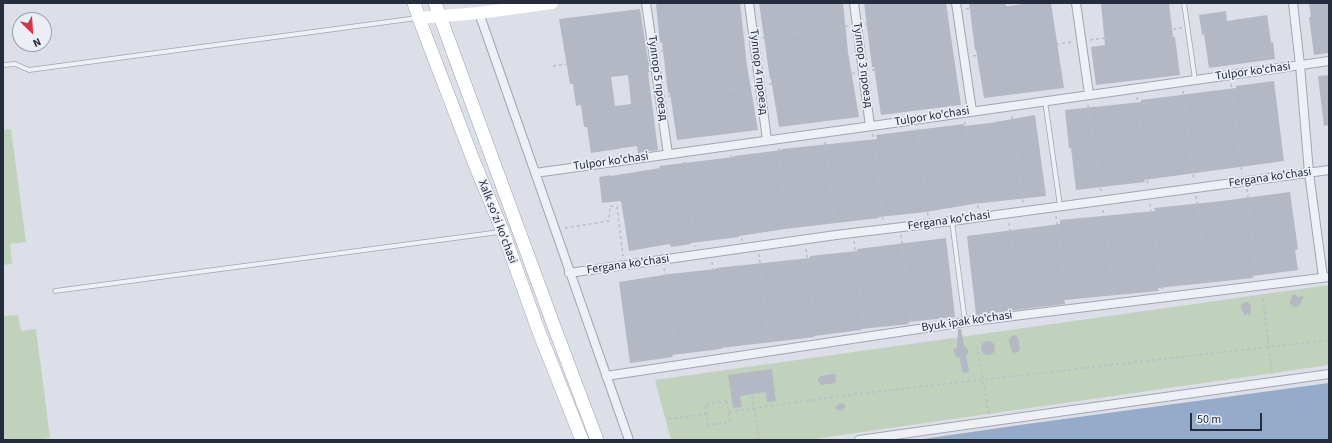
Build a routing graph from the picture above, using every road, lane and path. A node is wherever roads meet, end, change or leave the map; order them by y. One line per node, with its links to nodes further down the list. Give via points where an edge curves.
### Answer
1 (414, 3): 14 (main road, Xalk so'zi ko'chasi)
2 (435, 3): 13 (main road, Xalk so'zi ko'chasi)
3 (552, 3): 12 (street)
4 (646, 3): 19 (street, Тулпор 5 проезд)
5 (750, 3): 17 (street, Тулпор 4 проезд)
6 (854, 3): 15 (street, Тулпор 3 проезд)
7 (1012, 3): 11 (path)
8 (1076, 3): 18 (street)
9 (1184, 3): 16 (lane)
10 (1293, 3): 23 (street)
11 (957, 7): 15 (path); 20 (street)
12 (479, 13): 13 (street); 44 (street)
13 (440, 17): 14 (street); 95 (main road, Xalk so'zi ko'chasi)
14 (419, 18): 22 (lane, via 29,70 15,64); 57 (main road, Xalk so'zi ko'chasi)
15 (856, 25): 17 (path); 25 (street, Тулпор 3 проезд)
16 (1187, 27): 18 (path); 27 (lane)
17 (754, 39): 19 (path); 29 (street, Тулпор 4 проезд)
18 (1082, 41): 20 (path); 30 (street)
19 (654, 52): 24 (path); 31 (street, Тулпор 5 проезд)
20 (964, 57): 25 (path); 34 (street)
21 (1329, 61): 23 (street, Tulpor ko'chasi)
22 (3, 65)
23 (1300, 65): 26 (street, Tulpor ko'chasi); 45 (street)
24 (553, 66)
25 (863, 71): 29 (path); 36 (street, Тулпор 3 проезд)
26 (1230, 75): 27 (street, Tulpor ko'chasi); 46 (path)
27 (1195, 80): 28 (street, Tulpor ko'chasi)
28 (1182, 82): 30 (street, Tulpor ko'chasi); 47 (path)
29 (760, 86): 31 (path); 39 (street, Тулпор 4 проезд)
30 (1089, 94): 32 (street, Tulpor ko'chasi)
31 (660, 97): 42 (street, Тулпор 5 проезд)
32 (1044, 102): 33 (street, Tulpor ko'chasi); 48 (lane)
33 (1011, 106): 34 (street, Tulpor ko'chasi); 49 (path)
34 (968, 112): 35 (street, Tulpor ko'chasi); 51 (path)
35 (917, 119): 36 (street, Tulpor ko'chasi); 53 (path)
36 (871, 126): 37 (street, Tulpor ko'chasi); 55 (path)
37 (824, 132): 38 (street, Tulpor ko'chasi); 59 (path)
38 (778, 138): 39 (street, Tulpor ko'chasi); 61 (path)
39 (767, 140): 40 (street, Tulpor ko'chasi)
40 (730, 145): 41 (street, Tulpor ko'chasi); 63 (path)
41 (683, 152): 42 (street, Tulpor ko'chasi); 65 (path)
42 (668, 154): 44 (street, Tulpor ko'chasi)
43 (1329, 170): 45 (street, Fergana ko'chasi)
44 (534, 173): 56 (street)
45 (1309, 173): 46 (street, Fergana ko'chasi); 69 (street)
46 (1245, 182): 47 (street, Fergana ko'chasi); 70 (path)
47 (1195, 188): 48 (street, Fergana ko'chasi); 72 (path)
48 (1058, 207): 49 (street, Fergana ko'chasi); 74 (path)
49 (1024, 211): 50 (street, Fergana ko'chasi)
50 (1008, 213): 51 (street, Fergana ko'chasi); 75 (path)
51 (979, 217): 52 (street, Fergana ko'chasi)
52 (952, 221): 53 (street, Fergana ko'chasi); 76 (lane)
53 (928, 224): 54 (street, Fergana ko'chasi)
54 (900, 228): 55 (street, Fergana ko'chasi); 77 (path)
55 (884, 229): 58 (street, Fergana ko'chasi)
56 (554, 230): 67 (path, via 609,221 610,206 616,207); 68 (street)
57 (503, 232): 71 (lane); 94 (main road, Xalk so'zi ko'chasi)
58 (853, 233): 59 (street, Fergana ko'chasi); 78 (path)
59 (836, 235): 60 (street, Fergana ko'chasi)
60 (805, 240): 61 (street, Fergana ko'chasi); 80 (path)
61 (789, 242): 62 (street, Fergana ko'chasi)
62 (758, 247): 63 (street, Fergana ko'chasi); 82 (path)
63 (743, 249): 64 (street, Fergana ko'chasi)
64 (711, 254): 65 (street, Fergana ko'chasi); 83 (path)
65 (696, 255): 66 (street, Fergana ko'chasi)
66 (663, 260): 67 (street, Fergana ko'chasi); 84 (path)
67 (624, 266): 68 (street, Fergana ko'chasi)
68 (570, 273): 86 (street)
69 (1326, 277): 70 (street, Byuk ipak ko'chasi)
70 (1258, 285): 72 (street, Byuk ipak ko'chasi)
71 (55, 291)
72 (1210, 291): 74 (street, Byuk ipak ko'chasi)
73 (1263, 299): 87 (path)
74 (1070, 308): 75 (street, Byuk ipak ko'chasi)
75 (1022, 314): 76 (street, Byuk ipak ko'chasi)
76 (965, 322): 77 (street, Byuk ipak ko'chasi)
77 (912, 330): 78 (street, Byuk ipak ko'chasi)
78 (866, 337): 80 (street, Byuk ipak ko'chasi)
79 (1329, 340): 89 (path)
80 (817, 344): 82 (street, Byuk ipak ko'chasi)
81 (977, 346): 93 (path)
82 (771, 351): 83 (street, Byuk ipak ko'chasi)
83 (723, 358): 84 (street, Byuk ipak ko'chasi)
84 (677, 365): 86 (street, Byuk ipak ko'chasi)
85 (1329, 374): 87 (street)
86 (606, 376): 96 (street)
87 (1273, 382): 93 (street)
88 (752, 396): 89 (path)
89 (754, 408): 90 (path); 97 (path)
90 (729, 412): 91 (path, via 730,422 708,425); 91 (path, via 727,401 705,404)
91 (707, 414): 92 (path)
92 (668, 419)
93 (990, 422): 98 (street)
94 (582, 440)
95 (597, 440)
96 (629, 440)
97 (759, 440)
98 (859, 440)

